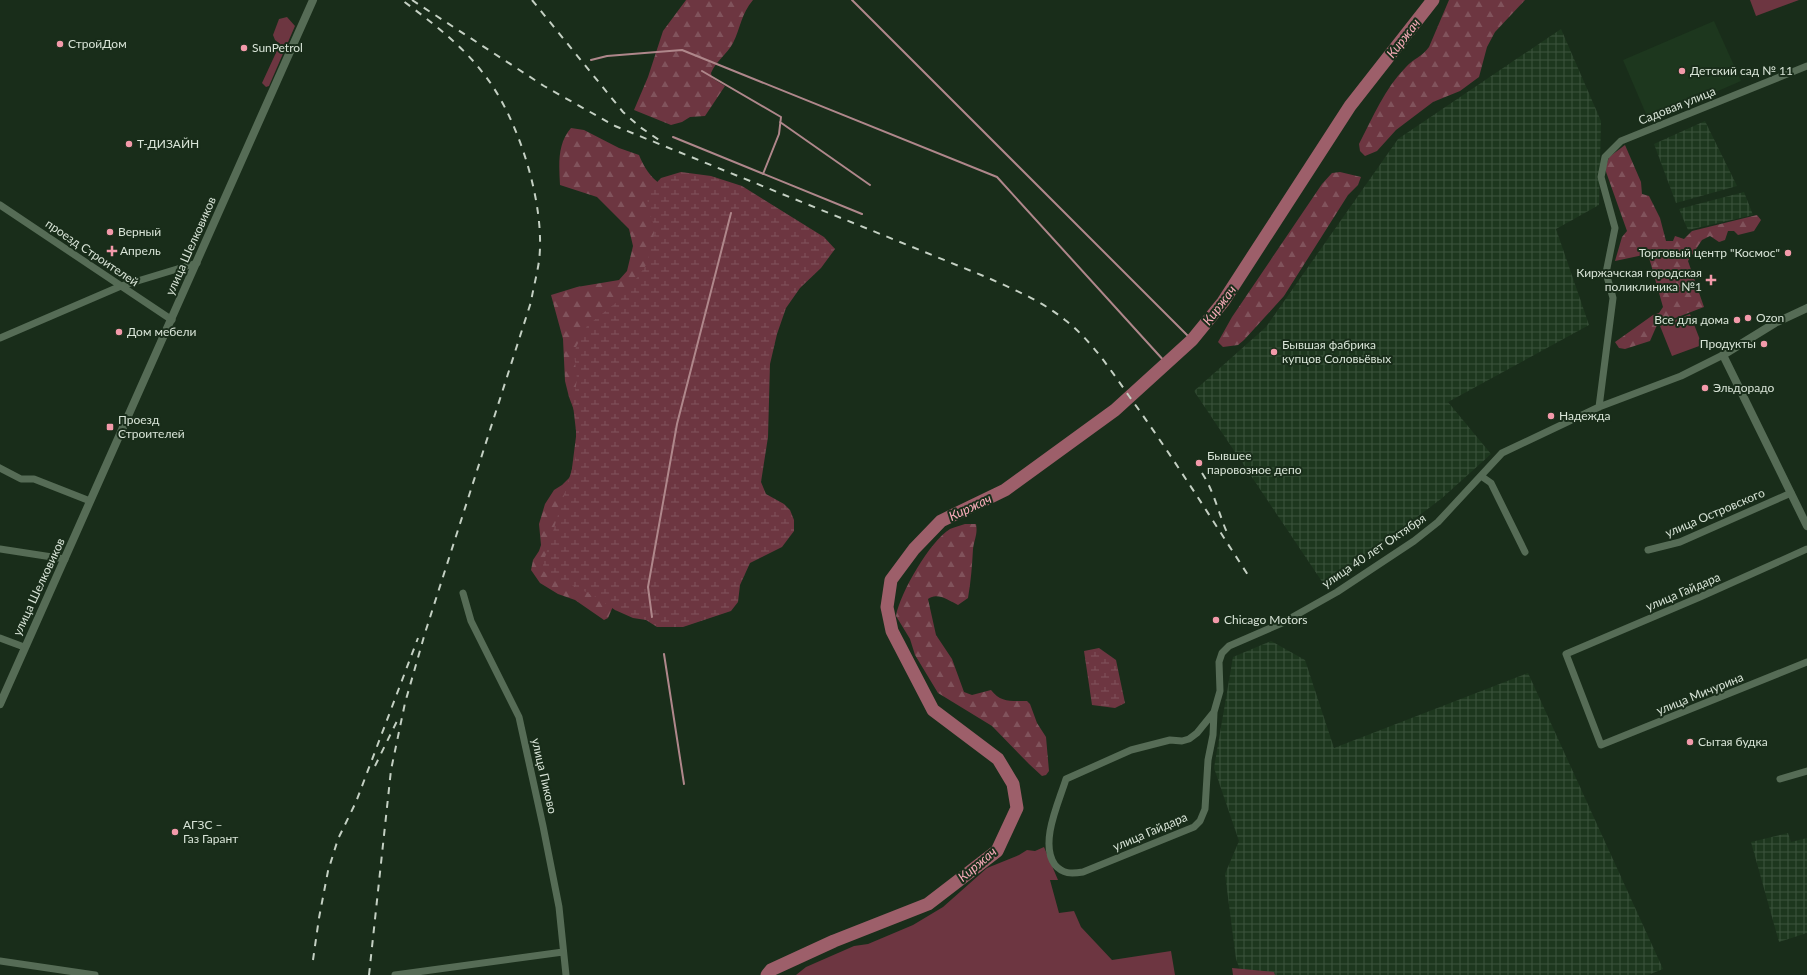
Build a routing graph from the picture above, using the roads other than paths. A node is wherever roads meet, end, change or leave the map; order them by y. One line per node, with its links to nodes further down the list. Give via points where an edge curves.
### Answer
1 (313, 0): 4 (street, улица Шелковиков)
2 (1807, 66): 10 (street, Садовая улица, via 1621,141 1606,157 1601,177 1615,228 1606,273 1614,298)
3 (0, 205): 5 (street, проезд Строителей)
4 (197, 263): 5 (street); 7 (street, улица Шелковиков)
5 (121, 286): 7 (street, проезд Строителей); 8 (street)
6 (1807, 308): 9 (street, улица 40 лет Октября, via 1775,323)
7 (172, 320): 14 (street, улица Шелковиков)
8 (0, 338)
9 (1723, 355): 10 (street, улица 40 лет Октября, via 1681,376); 13 (street)
10 (1600, 407): 12 (street, улица 40 лет Октября, via 1502,453)
11 (0, 468): 14 (street, via 21,479 34,479)
12 (1481, 476): 19 (street, via 1491,484); 26 (street, улица 40 лет Октября, via 1438,522 1414,541 1337,592 1282,623 1229,646 1222,653 1219,662 1220,691)
13 (1791, 493): 15 (street); 18 (street, улица Островского, via 1680,542)
14 (90, 501): 20 (street, улица Шелковиков)
15 (1807, 526)
16 (0, 549): 20 (street)
17 (1807, 549): 27 (street, улица Гайдара, via 1566,654)
18 (1648, 550)
19 (1525, 552)
20 (65, 559): 23 (street, улица Шелковиков)
21 (463, 593): 30 (street, улица Пиково, via 471,621 519,717 559,907)
22 (0, 638): 23 (street)
23 (24, 647): 25 (street, улица Шелковиков)
24 (1807, 662): 27 (street, улица Мичурина)
25 (0, 704)
26 (1214, 712): 26 (street, улица Гайдара, via 1205,809 1200,821 1194,827 1083,872 1071,874 1060,870 1051,859 1048,846 1051,826 1066,779 1131,750 1170,740 1189,739)
27 (1601, 745)
28 (1807, 771): 29 (street)
29 (1780, 779)
30 (563, 952): 32 (street); 35 (street, улица Пиково)
31 (0, 961): 33 (street)
32 (434, 972): 34 (street)
33 (95, 975)
34 (395, 975)
35 (566, 975)

